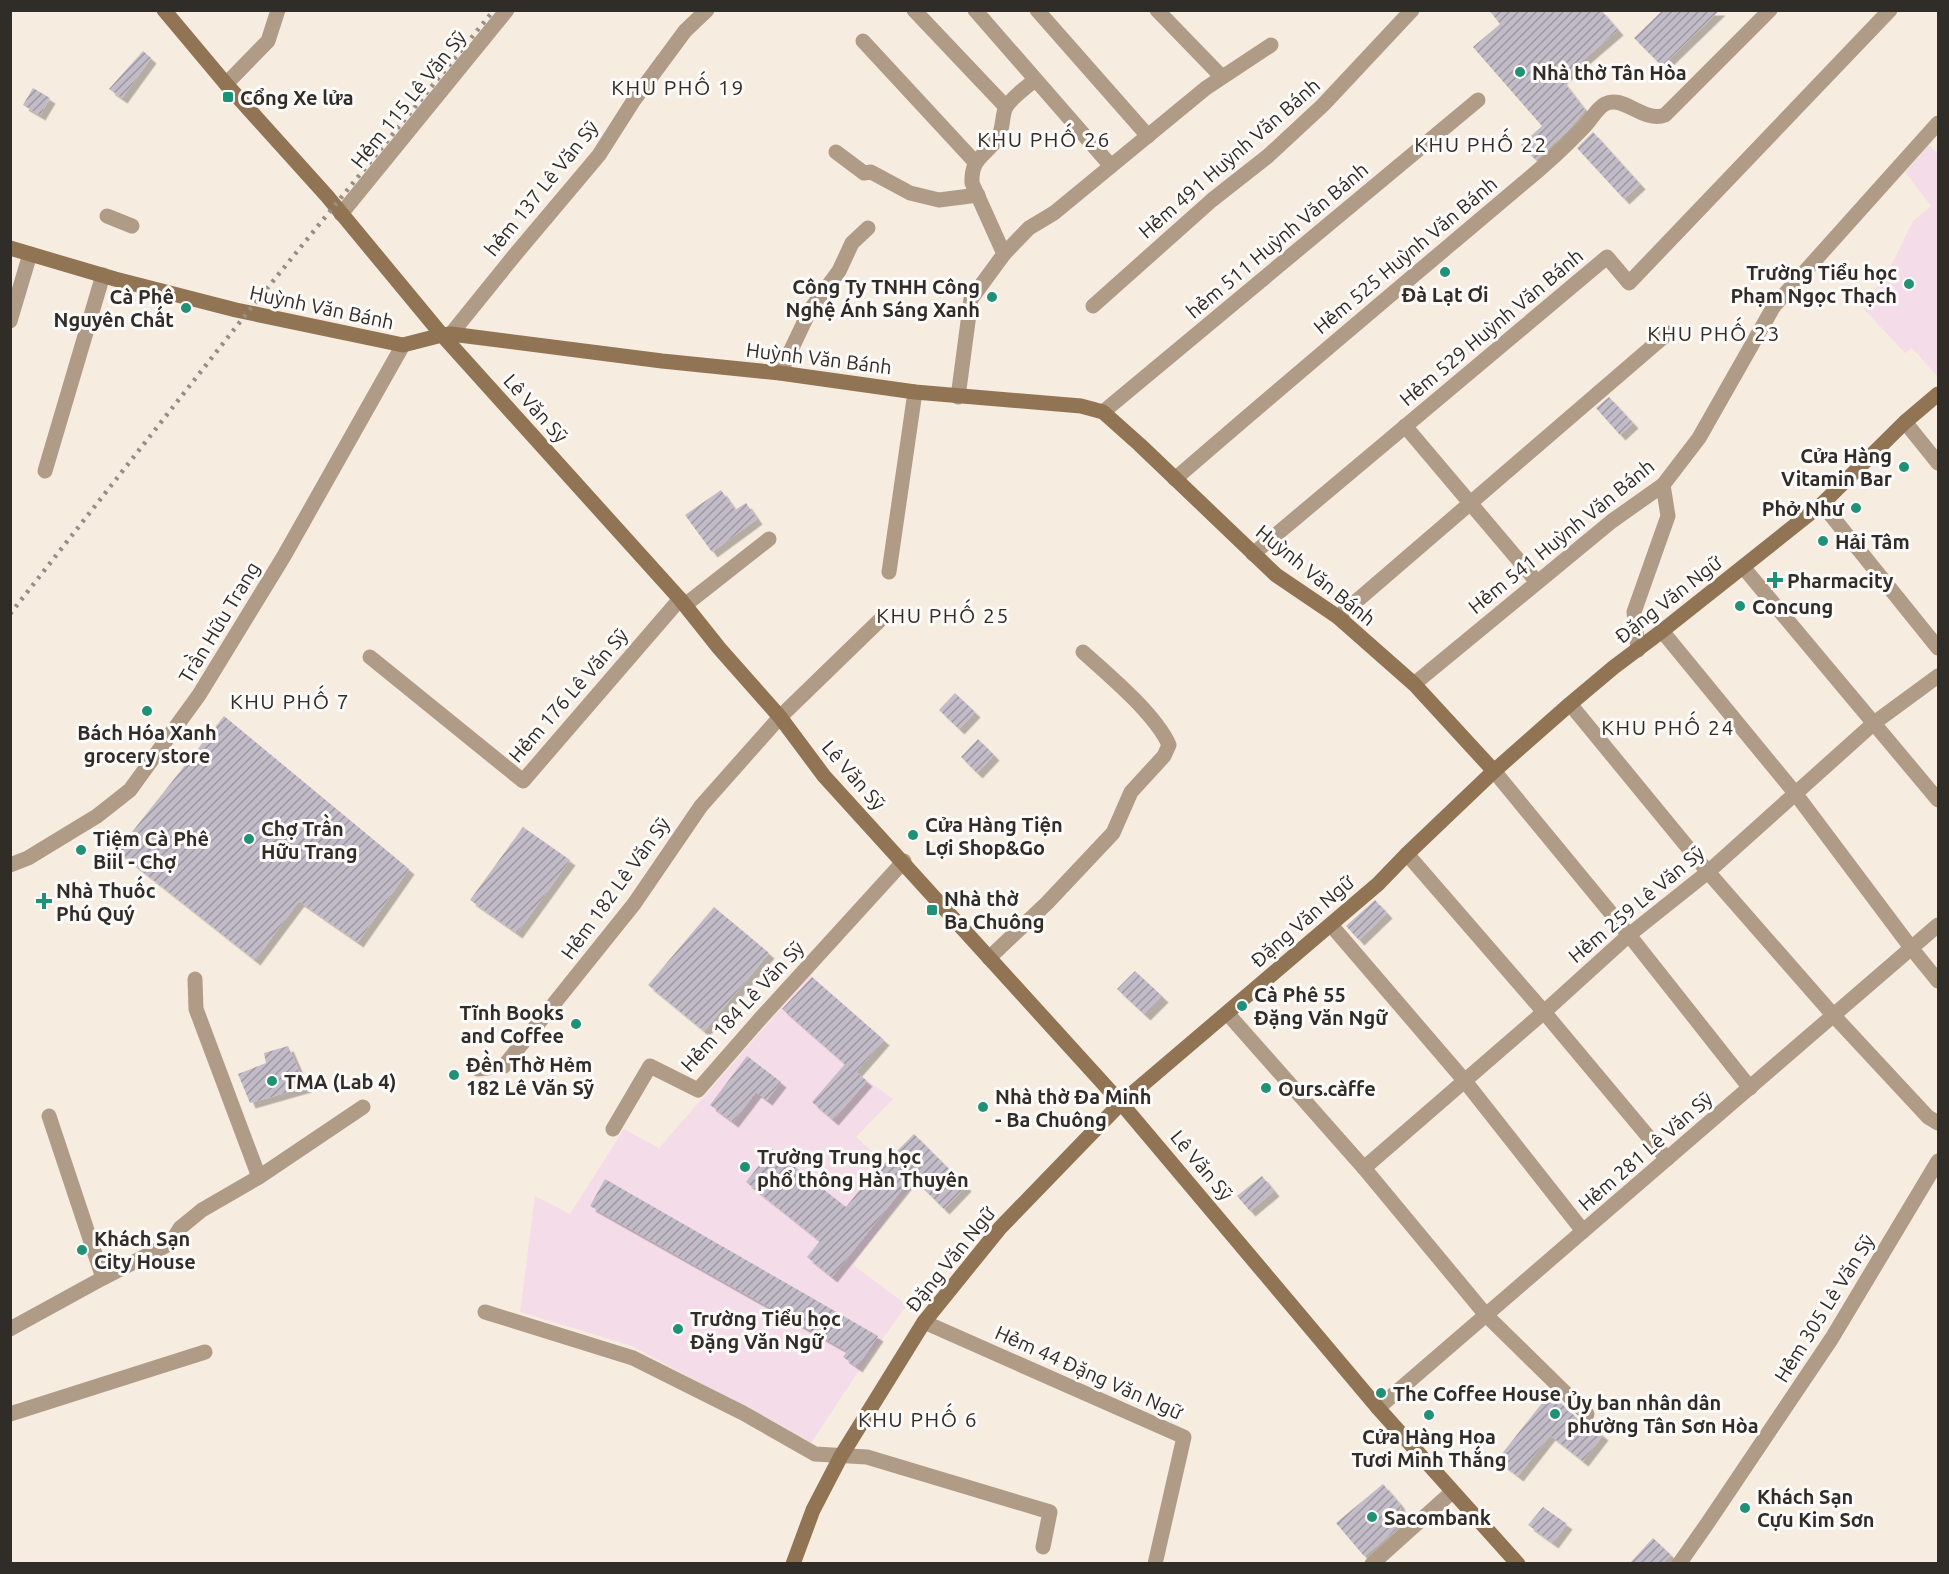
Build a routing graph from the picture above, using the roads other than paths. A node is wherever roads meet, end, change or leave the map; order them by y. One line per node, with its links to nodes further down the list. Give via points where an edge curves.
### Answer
1 (164, 10): 16 (street, Lê Văn Sỹ)
2 (278, 10): 16 (street, via 268,41)
3 (507, 10): 25 (street, Hẻm 115 Lê Văn Sỹ)
4 (707, 10): 36 (street, hẻm 137 Lê Văn Sỹ, via 685,31 599,155)
5 (914, 10): 18 (street)
6 (975, 10): 15 (street)
7 (1037, 10): 20 (street)
8 (1412, 10): 33 (street, Hẻm 491 Huỳnh Văn Bánh, via 1323,105)
9 (1770, 10): 47 (street, Hẻm 525 Huỳnh Văn Bánh, via 1665,115 1652,117 1615,102 1600,107 1534,174)
10 (1890, 10): 44 (street, Hẻm 529 Huỳnh Văn Bánh, via 1629,283 1607,257)
11 (1161, 12): 14 (street)
12 (863, 41): 22 (street)
13 (1271, 45): 14 (street)
14 (1221, 76): 20 (street)
15 (1034, 81): 18 (street); 23 (street)
16 (226, 84): 25 (street, Lê Văn Sỹ)
17 (1478, 100): 42 (street, hẻm 511 Huỳnh Văn Bánh)
18 (1006, 107): 22 (street, via 998,138)
19 (1938, 123): 48 (street, Hẻm 541 Huỳnh Văn Bánh, via 1774,306 1699,438)
20 (1148, 136): 23 (street)
21 (836, 152): 24 (street, via 864,173 871,172 910,193 939,200)
22 (975, 162): 24 (street, via 972,183)
23 (1111, 166): 31 (street, via 1054,213 1029,228)
24 (978, 195): 31 (street)
25 (341, 214): 36 (street, Lê Văn Sỹ)
26 (107, 216): 27 (street)
27 (132, 226)
28 (868, 228): 38 (street, via 852,243 839,270 810,310)
29 (10, 248): 30 (street, Huỳnh Văn Bánh)
30 (30, 254): 32 (street, Huỳnh Văn Bánh); 34 (street)
31 (1004, 254): 41 (street, via 971,299)
32 (103, 275): 37 (street, Huỳnh Văn Bánh, via 236,310); 46 (street)
33 (1093, 306)
34 (10, 321)
35 (1668, 333): 49 (street)
36 (447, 334): 37 (street, Huỳnh Văn Bánh); 38 (street, Huỳnh Văn Bánh); 56 (street, Lê Văn Sỹ)
37 (403, 345): 74 (street, Trần Hữu Trang, via 284,556 199,695 130,790 97,816)
38 (780, 373): 39 (street, Huỳnh Văn Bánh)
39 (915, 392): 41 (street, Huỳnh Văn Bánh); 54 (street)
40 (1938, 394): 43 (street, Đặng Văn Ngữ)
41 (958, 397): 42 (street, Huỳnh Văn Bánh, via 1033,400)
42 (1103, 412): 47 (street, Huỳnh Văn Bánh)
43 (1905, 422): 45 (street); 50 (street, Đặng Văn Ngữ)
44 (1405, 426): 49 (street, Hẻm 529 Huỳnh Văn Bánh); 52 (street, Hẻm 529 Huỳnh Văn Bánh)
45 (1938, 464)
46 (45, 471)
47 (1175, 479): 52 (street, Huỳnh Văn Bánh)
48 (1663, 484): 55 (street, Hẻm 541 Huỳnh Văn Bánh); 61 (street, via 1668,516 1634,612)
49 (1470, 504): 55 (street, Hẻm 529 Huỳnh Văn Bánh); 57 (street)
50 (1822, 504): 53 (street, Đặng Văn Ngữ); 60 (street)
51 (769, 539): 56 (street)
52 (1253, 554): 57 (street, Huỳnh Văn Bánh, via 1276,575)
53 (1743, 567): 59 (street, Đặng Văn Ngữ); 68 (street)
54 (890, 572)
55 (1537, 582): 65 (street, Hẻm 541 Huỳnh Văn Bánh)
56 (683, 602): 63 (street, Hẻm 176 Lê Văn Sỹ, via 523,781); 67 (street, Lê Văn Sỹ)
57 (1338, 617): 65 (street, Huỳnh Văn Bánh)
58 (880, 620): 67 (street, Hẻm 182 Lê Văn Sỹ)
59 (1662, 632): 61 (street, Đặng Văn Ngữ); 70 (street)
60 (1938, 648)
61 (1638, 650): 66 (street, Đặng Văn Ngữ)
62 (1083, 652): 80 (street, via 1151,718 1169,745 1164,756 1131,792 1113,833)
63 (370, 657)
64 (1938, 676): 68 (street, Hẻm 259 Lê Văn Sỹ)
65 (1414, 684): 69 (street, Huỳnh Văn Bánh)
66 (1570, 704): 69 (street, Đặng Văn Ngữ); 75 (street)
67 (780, 717): 73 (street, Lê Văn Sỹ, via 824,776); 86 (street, Hẻm 182 Lê Văn Sỹ, via 701,806 634,904 504,1066)
68 (1874, 723): 70 (street, Hẻm 259 Lê Văn Sỹ); 71 (street)
69 (1494, 771): 72 (street, Đặng Văn Ngữ); 78 (street)
70 (1795, 793): 75 (street, Hẻm 259 Lê Văn Sỹ); 79 (street)
71 (1938, 800)
72 (1407, 854): 76 (street, Đặng Văn Ngữ); 83 (street)
73 (904, 861): 80 (street, Lê Văn Sỹ); 93 (street, Hẻm 184 Lê Văn Sỹ, via 698,1090 650,1066)
74 (10, 865)
75 (1708, 872): 78 (street, Hẻm 259 Lê Văn Sỹ); 85 (street)
76 (1331, 925): 84 (street, Đặng Văn Ngữ); 87 (street)
77 (1938, 925): 79 (street, Hẻm 281 Lê Văn Sỹ)
78 (1629, 935): 83 (street, Hẻm 259 Lê Văn Sỹ); 88 (street)
79 (1912, 949): 82 (street); 85 (street, Hẻm 281 Lê Văn Sỹ)
80 (989, 958): 89 (street, Lê Văn Sỹ)
81 (195, 979): 97 (street, via 196,1009)
82 (1938, 981)
83 (1544, 1012): 87 (street, Hẻm 259 Lê Văn Sỹ); 94 (street)
84 (1227, 1013): 89 (street, Đặng Văn Ngữ); 96 (street)
85 (1834, 1016): 88 (street, Hẻm 281 Lê Văn Sỹ); 92 (street)
86 (478, 1069)
87 (1464, 1080): 96 (street, Hẻm 259 Lê Văn Sỹ); 98 (street)
88 (1750, 1088): 94 (street, Hẻm 281 Lê Văn Sỹ)
89 (1121, 1103): 102 (street, Đặng Văn Ngữ, via 1000,1228); 105 (street, Lê Văn Sỹ)
90 (363, 1107): 97 (street)
91 (49, 1116): 99 (street)
92 (1938, 1124)
93 (613, 1129)
94 (1668, 1159): 98 (street, Hẻm 281 Lê Văn Sỹ)
95 (1938, 1161): 115 (street, Hẻm 305 Lê Văn Sỹ, via 1832,1338)
96 (1364, 1168): 101 (street)
97 (259, 1177): 99 (street, via 202,1210 180,1228 171,1243)
98 (1583, 1231): 101 (street, Hẻm 281 Lê Văn Sỹ)
99 (103, 1278): 103 (street)
100 (485, 1312): 108 (street, via 633,1358 815,1454)
101 (1486, 1315): 105 (street, Hẻm 281 Lê Văn Sỹ); 107 (street)
102 (924, 1322): 108 (street, Đặng Văn Ngữ); 112 (street, Hẻm 44 Đặng Văn Ngữ, via 1184,1437)
103 (10, 1329)
104 (206, 1352): 106 (street)
105 (1378, 1408): 109 (street, Lê Văn Sỹ)
106 (10, 1414)
107 (1587, 1414)
108 (841, 1456): 110 (street, via 867,1457 1050,1512); 111 (street, Đặng Văn Ngữ, via 813,1510)
109 (1452, 1492): 113 (street); 114 (street, Lê Văn Sỹ)
110 (1043, 1547)
111 (793, 1563)
112 (1155, 1563)
113 (1372, 1563)
114 (1518, 1563)
115 (1678, 1563)

